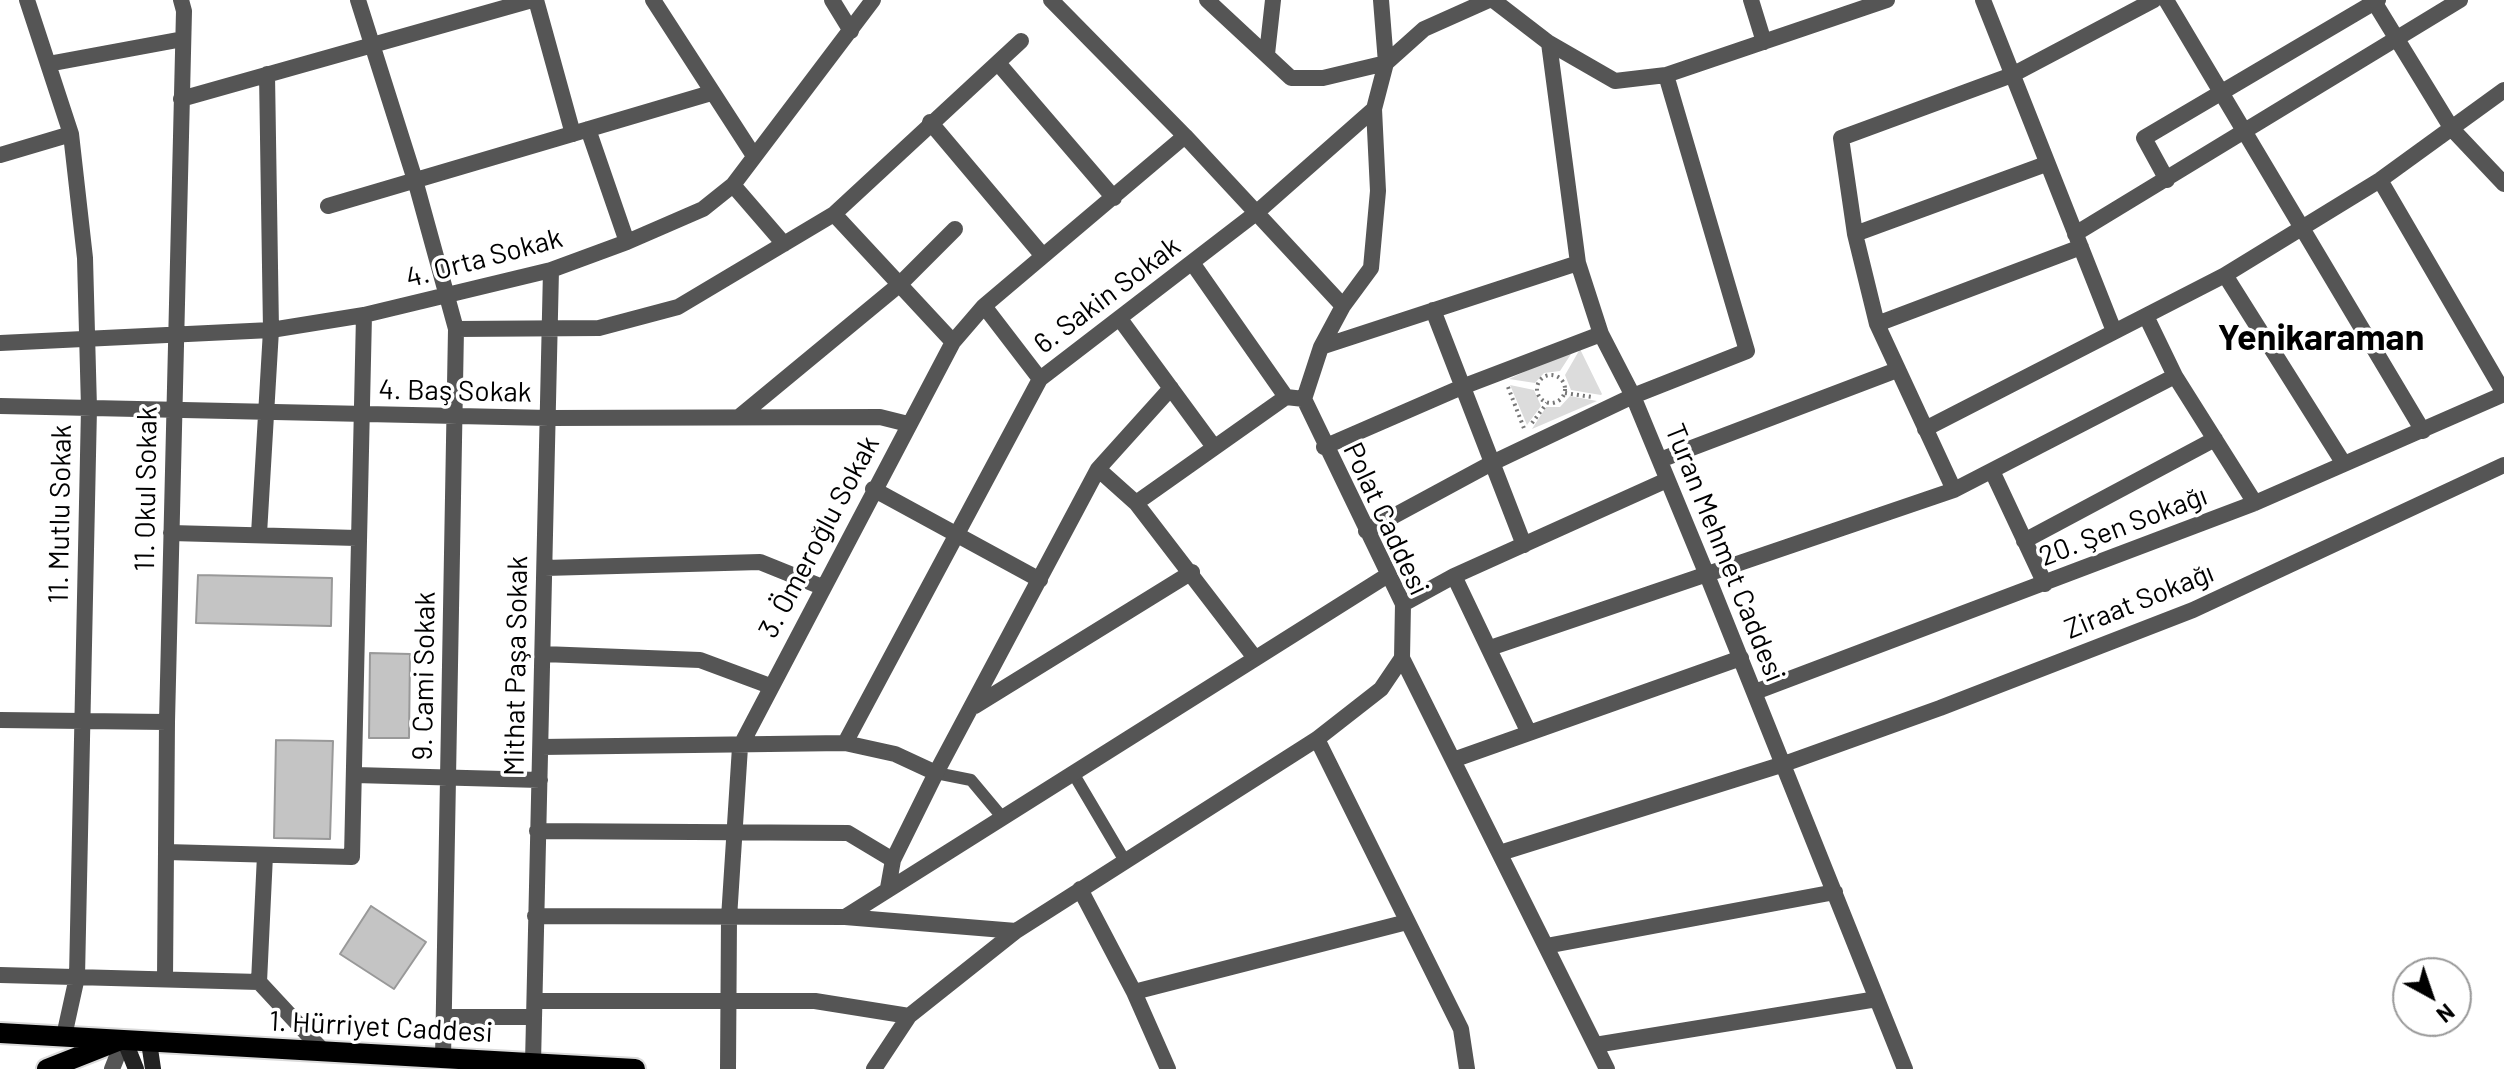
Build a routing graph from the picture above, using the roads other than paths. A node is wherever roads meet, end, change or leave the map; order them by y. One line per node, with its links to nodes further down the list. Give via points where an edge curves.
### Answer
1 (27, 0): 30 (street, 11. Mutlu Sokak)
2 (181, 0): 21 (street, 11. Okul Sokak)
3 (358, 0): 26 (street, 9. Cami Sokak)
4 (534, 0): 26 (street); 41 (street)
5 (653, 0): 36 (street)
6 (832, 0): 20 (street)
7 (873, 0): 20 (street, 4. Orta Sokak)
8 (1051, 0): 44 (street)
9 (1207, 0): 27 (street)
10 (1273, 0): 27 (street)
11 (1381, 0): 29 (street)
12 (1491, 0): 25 (street); 29 (street, via 1424,29)
13 (1751, 0): 24 (street)
14 (1887, 0): 24 (street)
15 (1983, 0): 33 (street)
16 (2154, 0): 33 (street)
17 (2166, 0): 35 (street)
18 (2460, 0): 22 (street)
19 (2375, 1): 22 (street); 35 (street)
20 (851, 31): 46 (street, 4. Orta Sokak)
21 (183, 39): 30 (street); 37 (street, 11. Okul Sokak)
22 (2397, 40): 40 (street); 42 (street)
23 (1021, 41): 28 (street)
24 (1764, 42): 32 (street)
25 (1549, 43): 32 (street, via 1615,81); 64 (street, Turan Mehmet Caddesi)
26 (371, 45): 31 (street); 48 (street, 9. Cami Sokak)
27 (1267, 54): 29 (street, via 1291,78 1323,78)
28 (998, 63): 39 (street); 53 (street)
29 (1386, 63): 38 (street)
30 (48, 64): 43 (street, 11. Mutlu Sokak)
31 (267, 74): 37 (street); 79 (street)
32 (1666, 75): 93 (street, via 1747,351)
33 (2012, 75): 47 (street); 59 (street, via 1841,138)
34 (2504, 90): 40 (street)
35 (2220, 92): 42 (street); 49 (street, via 2144,138)
36 (711, 93): 41 (street); 46 (street)
37 (181, 99): 81 (street, 11. Okul Sokak)
38 (1374, 109): 55 (street, 6. Sakin Sokak); 71 (street, via 1378,191 1371,268)
39 (930, 122): 56 (street); 63 (street)
40 (2452, 129): 50 (street); 51 (street)
41 (580, 132): 48 (street); 61 (street)
42 (2245, 132): 49 (street); 58 (street)
43 (71, 134): 45 (street); 83 (street, 11. Mutlu Sokak, via 85,258)
44 (1185, 136): 53 (street, 3. Ömeroğlu Sokak); 55 (street)
45 (0, 155)
46 (754, 156): 52 (street, 4. Orta Sokak)
47 (2046, 164): 59 (street); 60 (street)
48 (415, 180): 54 (street); 69 (street, 9. Cami Sokak)
49 (2167, 180): 60 (street)
50 (2380, 180): 58 (street); 92 (street)
51 (2504, 184)
52 (733, 185): 61 (street, 4. Orta Sokak, via 703,209); 62 (street)
53 (1114, 198): 63 (street, 3. Ömeroğlu Sokak)
54 (328, 206)
55 (1256, 213): 65 (street, 6. Sakin Sokak); 71 (street)
56 (834, 214): 62 (street); 68 (street)
57 (955, 229): 68 (street)
58 (2301, 229): 67 (street); 106 (street)
59 (1855, 234): 76 (street)
60 (2078, 240): 76 (street); 80 (street)
61 (627, 242): 66 (street, 4. Orta Sokak)
62 (784, 244): 77 (street, via 678,307 599,328)
63 (1043, 256): 70 (street, 3. Ömeroğlu Sokak)
64 (1578, 263): 72 (street); 82 (street, Turan Mehmet Caddesi)
65 (1193, 264): 75 (street, 6. Sakin Sokak); 94 (street)
66 (551, 270): 69 (street, 4. Orta Sokak); 77 (street, Mithat Paşa Sokak)
67 (2225, 275): 74 (street); 112 (street)
68 (900, 284): 84 (street); 102 (street)
69 (449, 296): 73 (street, 4. Orta Sokak); 78 (street, 9. Cami Sokak)
70 (984, 306): 84 (street, 3. Ömeroğlu Sokak); 89 (street)
71 (1343, 306): 86 (street)
72 (1433, 310): 86 (street); 90 (street)
73 (364, 315): 79 (street, 4. Orta Sokak); 100 (street)
74 (2146, 316): 80 (street); 88 (street)
75 (1120, 319): 89 (street, 6. Sakin Sokak); 91 (street)
76 (1877, 324): 87 (street)
77 (550, 328): 78 (street); 103 (street, Mithat Paşa Sokak)
78 (456, 329): 101 (street, 9. Cami Sokak)
79 (271, 330): 81 (street, 4. Orta Sokak); 99 (street)
80 (2114, 331): 105 (street)
81 (176, 334): 83 (street, 4. Orta Sokak); 98 (street, 11. Okul Sokak)
82 (1601, 334): 90 (street); 93 (street, Turan Mehmet Caddesi)
83 (87, 338): 85 (street, 4. Orta Sokak); 97 (street, 11. Mutlu Sokak)
84 (953, 342): 104 (street, 3. Ömeroğlu Sokak)
85 (0, 343)
86 (1321, 347): 95 (street)
87 (1897, 370): 105 (street); 110 (street)
88 (2175, 376): 107 (street); 115 (street)
89 (1040, 379): 124 (street, 6. Sakin Sokak)
90 (1462, 387): 109 (street); 111 (street)
91 (1171, 388): 108 (street); 114 (street)
92 (2504, 394): 106 (street, 20. Şen Sokağı)
93 (1633, 396): 110 (street, Turan Mehmet Caddesi); 111 (street, via 1528,438)
94 (1286, 397): 95 (street); 108 (street)
95 (1304, 399): 109 (street, Polat Caddesi)
96 (0, 406): 97 (street, 4. Baş Sokak)
97 (89, 408): 98 (street, 4. Baş Sokak); 146 (street, 11. Mutlu Sokak)
98 (175, 412): 99 (street, 4. Baş Sokak); 122 (street, 11. Okul Sokak)
99 (267, 414): 100 (street, 4. Baş Sokak); 123 (street)
100 (361, 415): 101 (street, 4. Baş Sokak); 125 (street)
101 (455, 417): 103 (street, 4. Baş Sokak); 158 (street, 9. Cami Sokak)
102 (739, 417): 103 (street, 4. Baş Sokak); 104 (street, 4. Baş Sokak, via 880,417)
103 (549, 418): 128 (street, Mithat Paşa Sokak)
104 (908, 424): 117 (street, 3. Ömeroğlu Sokak)
105 (1925, 429): 118 (street)
106 (2423, 431): 112 (street, 20. Şen Sokağı)
107 (2215, 439): 120 (street); 126 (street)
108 (1214, 447): 119 (street)
109 (1324, 447): 121 (street, Polat Caddesi)
110 (1660, 460): 116 (street, Turan Mehmet Caddesi)
111 (1490, 464): 121 (street); 127 (street)
112 (2344, 464): 120 (street, 20. Şen Sokağı)
113 (2504, 465): 154 (street, Ziraat Sokağı, via 2193,610)
114 (1098, 469): 119 (street); 133 (street)
115 (1992, 471): 118 (street); 126 (street)
116 (1667, 480): 127 (street); 131 (street, Turan Mehmet Caddesi)
117 (873, 489): 124 (street); 135 (street, 3. Ömeroğlu Sokak)
118 (1954, 490): 131 (street)
119 (1136, 503): 129 (street)
120 (2255, 503): 134 (street, 20. Şen Sokağı)
121 (1366, 531): 130 (street, Polat Caddesi)
122 (171, 533): 123 (street); 147 (street, 11. Okul Sokak)
123 (259, 534): 125 (street)
124 (957, 534): 133 (street); 150 (street, 6. Sakin Sokak)
125 (357, 538): 157 (street)
126 (2024, 541): 134 (street)
127 (1524, 545): 132 (street)
128 (545, 568): 135 (street, via 760,562); 138 (street, Mithat Paşa Sokak)
129 (1192, 572): 139 (street); 144 (street)
130 (1388, 575): 136 (street, Polat Caddesi); 139 (street)
131 (1707, 575): 137 (street); 141 (street, Turan Mehmet Caddesi)
132 (1454, 576): 136 (street); 137 (street)
133 (1040, 580): 144 (street)
134 (2045, 584): 143 (street, 20. Şen Sokağı)
135 (822, 587): 142 (street, 3. Ömeroğlu Sokak)
136 (1403, 604): 140 (street, Polat Caddesi)
137 (1490, 648): 148 (street)
138 (543, 654): 142 (street, via 700,660); 151 (street, Mithat Paşa Sokak)
139 (1255, 658): 156 (street)
140 (1402, 658): 149 (street, via 1381,689); 153 (street)
141 (1741, 658): 143 (street, Turan Mehmet Caddesi); 148 (street)
142 (770, 686): 152 (street, 3. Ömeroğlu Sokak)
143 (1755, 692): 154 (street, Turan Mehmet Caddesi)
144 (974, 707): 155 (street)
145 (0, 720): 146 (street)
146 (81, 721): 147 (street); 178 (street, 11. Mutlu Sokak)
147 (167, 722): 163 (street, 11. Okul Sokak)
148 (1529, 733): 153 (street)
149 (1317, 739): 167 (street); 174 (street)
150 (845, 743): 152 (street); 155 (street, via 895,754)
151 (541, 747): 152 (street); 159 (street, Mithat Paşa Sokak)
152 (740, 747): 162 (street, 3. Ömeroğlu Sokak)
153 (1453, 760): 164 (street)
154 (1784, 764): 164 (street, Ziraat Sokağı); 170 (street, Turan Mehmet Caddesi)
155 (936, 773): 160 (lane, via 971,780); 166 (street)
156 (1073, 773): 160 (street); 167 (lane)
157 (355, 775): 158 (street); 165 (street, via 352,857)
158 (448, 777): 159 (street); 186 (street, 9. Cami Sokak)
159 (540, 780): 161 (street, Mithat Paşa Sokak)
160 (1002, 817): 168 (street)
161 (537, 831): 162 (street); 171 (street, Mithat Paşa Sokak)
162 (733, 831): 166 (street, via 848,833); 173 (street, 3. Ömeroğlu Sokak)
163 (166, 852): 165 (street); 179 (street, 11. Okul Sokak)
164 (1500, 853): 176 (street)
165 (265, 855): 180 (street)
166 (893, 860): 168 (street)
167 (1125, 861): 169 (street)
168 (888, 888): 172 (street)
169 (1080, 889): 175 (street); 181 (street)
170 (1835, 892): 176 (street); 183 (street, Turan Mehmet Caddesi)
171 (535, 916): 173 (street); 184 (street, Mithat Paşa Sokak)
172 (845, 917): 173 (street); 175 (street)
173 (729, 918): 182 (street, 3. Ömeroğlu Sokak)
174 (1407, 922): 181 (street); 203 (street, via 1461,1029)
175 (1016, 931): 185 (street)
176 (1546, 946): 191 (street)
177 (0, 975): 178 (street)
178 (77, 977): 179 (street); 188 (street, 11. Mutlu Sokak)
179 (165, 979): 180 (street)
180 (259, 982): 192 (street)
181 (1134, 992): 202 (street)
182 (727, 999): 184 (street); 185 (street, via 815,1001); 200 (street, 3. Ömeroğlu Sokak)
183 (1877, 999): 191 (street); 205 (street, Turan Mehmet Caddesi)
184 (534, 1009): 186 (street); 194 (street, Mithat Paşa Sokak)
185 (909, 1016): 201 (street)
186 (444, 1017): 193 (street, 9. Cami Sokak)
187 (0, 1033): 188 (main road, 1. Hürriyet Caddesi)
188 (64, 1036): 189 (main road, 1. Hürriyet Caddesi)
189 (124, 1039): 190 (main road, 1. Hürriyet Caddesi); 195 (main road, 1. Hürriyet Caddesi); 196 (street); 197 (main road)
190 (149, 1042): 192 (main road, 1. Hürriyet Caddesi); 198 (main road)
191 (1595, 1045): 204 (street)
192 (324, 1052): 193 (main road, 1. Hürriyet Caddesi)
193 (443, 1058): 194 (main road, 1. Hürriyet Caddesi)
194 (533, 1063): 199 (main road, 1. Hürriyet Caddesi)
195 (47, 1069)
196 (112, 1069)
197 (136, 1069)
198 (153, 1069)
199 (635, 1069)
200 (728, 1069)
201 (874, 1069)
202 (1168, 1069)
203 (1467, 1069)
204 (1607, 1069)
205 (1905, 1069)

